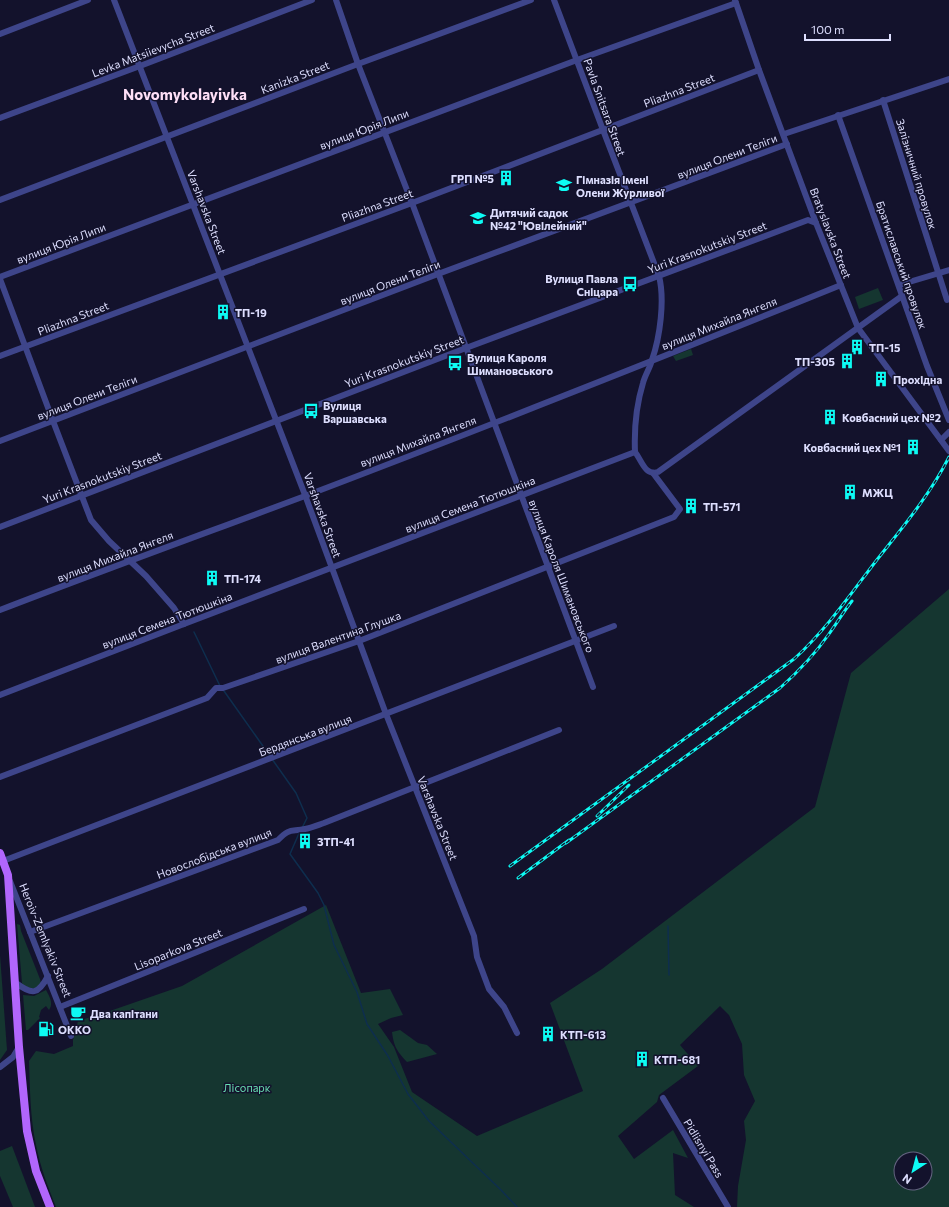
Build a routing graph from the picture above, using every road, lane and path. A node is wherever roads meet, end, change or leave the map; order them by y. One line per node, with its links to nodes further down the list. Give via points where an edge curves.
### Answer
1 (88, 0): 8 (street)
2 (114, 0): 11 (street, Varshavska Street)
3 (312, 0): 11 (street, Levka Matsiievycha Street)
4 (336, 0): 10 (street, вулиця Кароля Шимановського)
5 (531, 0): 10 (street, Kanizka Street)
6 (554, 0): 9 (street, Pavla Snitsara Street)
7 (736, 1): 9 (street, вулиця Юрія Липи); 12 (street, Bratyslavska Street)
8 (0, 34)
9 (577, 60): 17 (street, Pavla Snitsara Street); 18 (street, вулиця Юрія Липи)
10 (358, 64): 18 (street, вулиця Кароля Шимановського); 20 (street, Kanizka Street)
11 (140, 66): 16 (street, Levka Matsiievycha Street); 20 (street, Varshavska Street)
12 (759, 70): 17 (street, Pliazhna Street); 19 (street, Bratyslavska Street)
13 (949, 79): 14 (street, вулиця Олени Теліги)
14 (883, 100): 15 (street, вулиця Олени Теліги); 28 (street, Залізничний провулок)
15 (838, 115): 19 (street, вулиця Олени Теліги); 34 (street, Братиславський провулок)
16 (0, 118)
17 (603, 130): 23 (street, Pavla Snitsara Street); 24 (street, Pliazhna Street)
18 (384, 132): 24 (street, вулиця Кароля Шимановського); 25 (street, вулиця Юрія Липи)
19 (784, 134): 21 (street, Bratyslavska Street)
20 (167, 137): 22 (street, Kanizka Street); 25 (street, Varshavska Street)
21 (787, 144): 23 (street, вулиця Олени Теліги); 26 (street, Bratyslavska Street)
22 (0, 200)
23 (630, 202): 30 (street, вулиця Олени Теліги); 31 (street, Pavla Snitsara Street)
24 (412, 203): 29 (street, Pliazhna Street); 30 (street, вулиця Кароля Шимановського)
25 (193, 204): 29 (street, Varshavska Street); 32 (street, вулиця Юрія Липи)
26 (816, 223): 31 (street, Yuri Krasnokutskiy Street, via 808,220); 33 (street, Bratyslavska Street)
27 (949, 270): 28 (street)
28 (938, 273): 34 (street); 36 (street, Залізничний провулок)
29 (220, 274): 38 (street, Pliazhna Street); 39 (street, Varshavska Street)
30 (438, 274): 39 (street, вулиця Олени Теліги); 40 (street, вулиця Кароля Шимановського)
31 (660, 276): 40 (street, Yuri Krasnokutskiy Street); 42 (street, Pavla Snitsara Street, via 660,322)
32 (0, 278): 38 (street)
33 (841, 285): 37 (street, Bratyslavska Street); 42 (street, вулиця Михайла Янгеля)
34 (899, 285): 35 (street, Братиславський провулок)
35 (902, 296): 37 (street); 43 (street, Братиславський провулок)
36 (947, 300)
37 (858, 328): 48 (street, Bratyslavska Street); 52 (street)
38 (25, 347): 41 (street, Pliazhna Street); 44 (street)
39 (248, 347): 44 (street, вулиця Олени Теліги); 45 (street, Varshavska Street)
40 (466, 348): 45 (street, Yuri Krasnokutskiy Street); 46 (street, вулиця Кароля Шимановського)
41 (0, 356)
42 (652, 361): 46 (street, вулиця Михайла Янгеля); 51 (street, Pavla Snitsara Street, via 643,381 635,416)
43 (949, 420)
44 (52, 421): 49 (street, вулиця Олени Теліги); 53 (street)
45 (277, 421): 53 (street, Yuri Krasnokutskiy Street); 54 (street, Varshavska Street)
46 (494, 422): 54 (street, вулиця Михайла Янгеля); 55 (street, вулиця Кароля Шимановського)
47 (949, 432): 48 (street)
48 (941, 440): 50 (street, Bratyslavska Street)
49 (0, 441)
50 (949, 451)
51 (635, 452): 52 (street, via 644,468); 55 (street, вулиця Семена Тютюшкіна)
52 (653, 474): 59 (street, вулиця Валентина Глушка, via 680,509 674,517)
53 (83, 495): 56 (street, Yuri Krasnokutskiy Street); 57 (street, via 91,520)
54 (305, 495): 57 (street, вулиця Михайла Янгеля); 58 (street, Varshavska Street)
55 (521, 495): 58 (street, вулиця Семена Тютюшкіна); 59 (street, вулиця Кароля Шимановського)
56 (0, 528)
57 (130, 560): 60 (street, вулиця Михайла Янгеля); 61 (street, via 174,608)
58 (332, 568): 61 (street, вулиця Семена Тютюшкіна); 63 (street, Varshavska Street)
59 (549, 568): 63 (street, вулиця Валентина Глушка); 64 (street, вулиця Кароля Шимановського)
60 (0, 610)
61 (184, 624): 66 (street, вулиця Семена Тютюшкіна)
62 (614, 626): 64 (street, Бердянська вулиця)
63 (359, 641): 67 (street, Varshavska Street); 69 (street, вулиця Валентина Глушка, via 223,688 216,688 207,698)
64 (575, 641): 65 (street, вулиця Кароля Шимановського); 67 (street, Бердянська вулиця)
65 (593, 686)
66 (0, 695)
67 (386, 714): 70 (street, Varshavska Street); 72 (street, Бердянська вулиця)
68 (559, 730): 70 (street, Новослобідська вулиця)
69 (0, 777)
70 (415, 786): 75 (street, Новослобідська вулиця, via 324,823 293,830 278,840); 79 (street, Varshavska Street, via 474,936 482,974 489,989 504,1007)
71 (0, 853): 72 (main road, Heroiv-Zemlyakiv Street)
72 (3, 861): 73 (main road, Heroiv-Zemlyakiv Street)
73 (8, 876): 75 (street, Heroiv-Zemlyakiv Street); 77 (main road)
74 (304, 909): 78 (street, Lisoparkova Street)
75 (30, 932): 76 (street, Heroiv-Zemlyakiv Street)
76 (48, 976): 77 (street, via 41,988 35,992 27,991); 78 (street, Heroiv-Zemlyakiv Street)
77 (16, 984): 81 (main road)
78 (60, 1007): 80 (street, Heroiv-Zemlyakiv Street)
79 (517, 1033)
80 (71, 1036)
81 (19, 1047): 82 (street, via 13,1057); 84 (main road, via 27,1132 36,1171)
82 (0, 1067)
83 (663, 1098): 85 (street, Pidlisnyi Pass)
84 (50, 1207)
85 (728, 1207)

